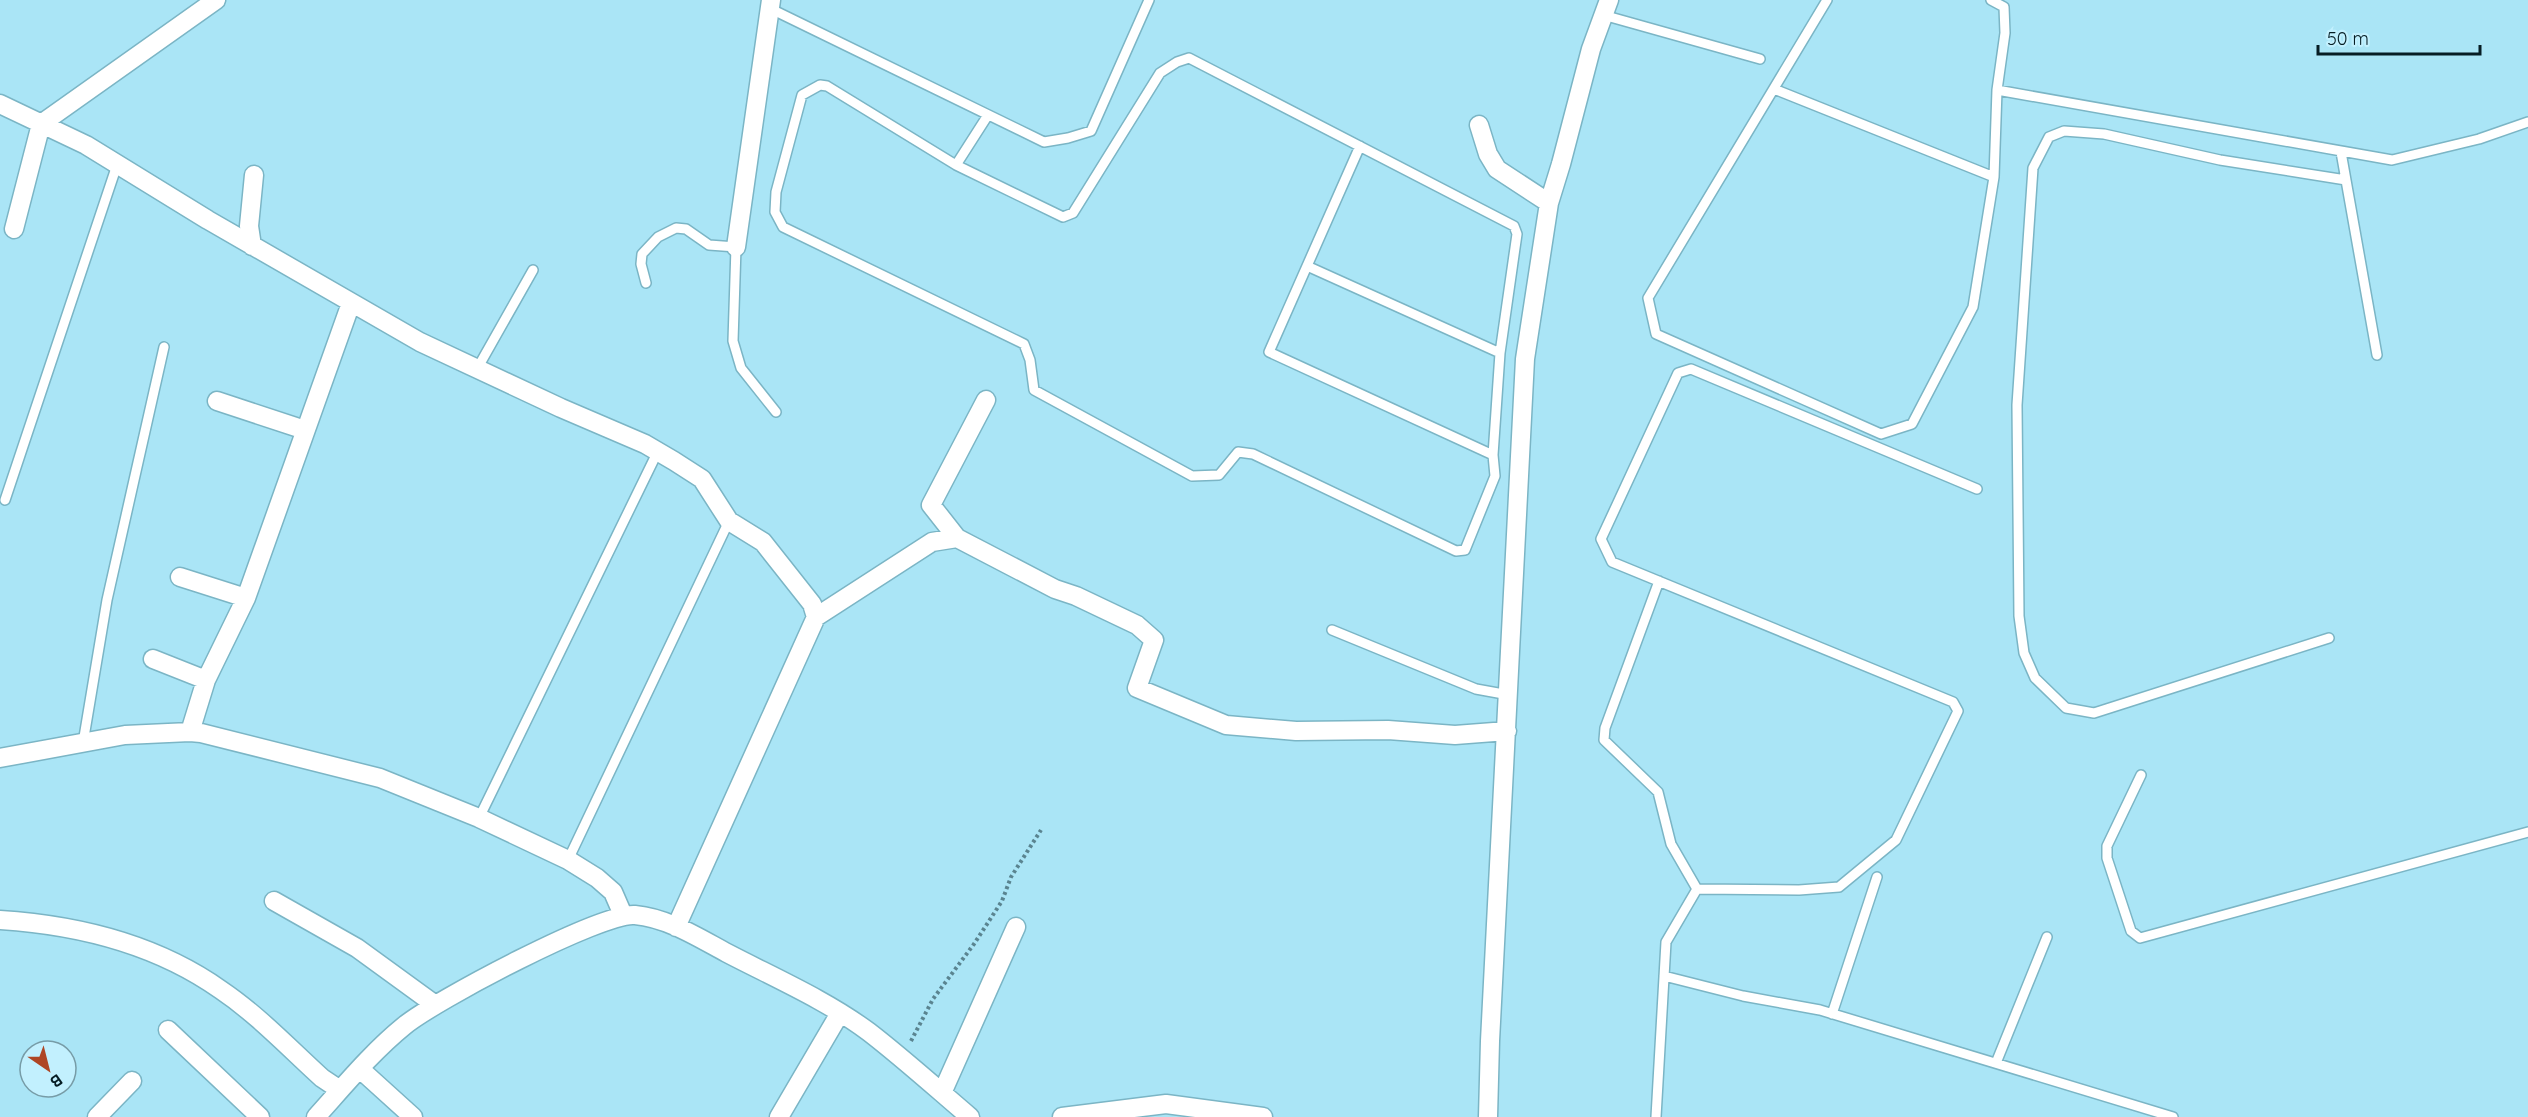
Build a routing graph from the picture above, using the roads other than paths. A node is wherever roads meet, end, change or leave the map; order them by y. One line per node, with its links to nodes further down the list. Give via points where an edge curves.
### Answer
1 (216, 0): 13 (street)
2 (1149, 0): 11 (lane, via 1091,131 1044,142)
3 (1827, 0): 8 (lane)
4 (1991, 0): 9 (lane, via 2004,7 2005,33)
5 (770, 4): 11 (lane); 25 (street)
6 (1606, 8): 7 (lane); 22 (street)
7 (1760, 59)
8 (1773, 89): 20 (lane); 20 (lane, via 1648,298 1656,334 1881,434 1912,424 1973,307)
9 (1997, 90): 16 (lane); 20 (lane)
10 (0, 104): 13 (street)
11 (988, 115): 18 (lane)
12 (2528, 122): 16 (lane, via 2479,139 2392,160)
13 (41, 124): 17 (street); 23 (street)
14 (1479, 125): 22 (street, via 1497,169)
15 (1360, 146): 18 (lane, via 1189,58 1160,73 1073,213 1063,217); 26 (lane); 31 (lane, via 1514,226 1517,234)
16 (2341, 152): 21 (lane)
17 (117, 165): 24 (street); 41 (lane)
18 (957, 165): 39 (lane, via 820,85 802,95 776,192 775,212 783,227 1024,344 1034,390 1192,476 1219,476 1238,452 1253,454 1456,551 1466,550 1495,476)
19 (254, 175): 24 (street, via 249,226)
20 (1994, 177)
21 (2346, 180): 32 (lane); 49 (lane, via 2230,162 2104,134 2064,131 2049,137 2033,168 2017,405 2019,616 2024,653 2035,678 2066,708 2094,713)
22 (1548, 203): 52 (street, via 1525,359)
23 (14, 229)
24 (252, 246): 29 (street)
25 (736, 246): 28 (lane, via 709,245 686,229 676,228 658,237 642,254); 36 (lane, via 734,342 741,368)
26 (1307, 266): 31 (lane); 39 (lane, via 1269,352)
27 (533, 270): 33 (lane)
28 (646, 283)
29 (351, 303): 33 (street); 37 (street)
30 (164, 347): 55 (lane, via 107,600)
31 (1500, 353): 39 (lane)
32 (2377, 355)
33 (477, 369): 38 (street)
34 (986, 400): 43 (street, via 931,505)
35 (217, 401): 37 (street)
36 (776, 412)
37 (305, 430): 46 (street)
38 (658, 452): 42 (street, via 702,479); 58 (lane)
39 (1493, 455)
40 (1977, 489): 45 (lane, via 1691,369 1678,373 1601,539 1612,562)
41 (5, 500)
42 (729, 521): 47 (street, via 763,542 812,604); 60 (lane)
43 (957, 538): 47 (street, via 932,542); 53 (street, via 1055,589 1137,625 1154,640 1137,688 1226,725 1455,735)
44 (180, 577): 46 (street)
45 (1659, 581): 62 (lane, via 1604,740 1658,792 1671,844); 62 (lane, via 1953,702 1958,711 1896,840 1839,887)
46 (246, 598): 51 (street)
47 (816, 617): 66 (street)
48 (1332, 630): 52 (lane, via 1476,689)
49 (2329, 638)
50 (153, 658): 51 (street)
51 (206, 680): 54 (street)
52 (1509, 695): 53 (street)
53 (1507, 731): 87 (street)
54 (190, 732): 55 (street, via 125,735); 58 (street, via 380,778)
55 (83, 743): 56 (street)
56 (0, 758)
57 (2141, 775): 59 (lane, via 2107,846 2107,858 2131,931 2140,938)
58 (479, 818): 60 (street)
59 (2528, 832)
60 (568, 860): 64 (street, via 613,892)
61 (1877, 877): 72 (lane)
62 (1697, 889): 69 (lane, via 1665,942)
63 (274, 901): 70 (street, via 357,948)
64 (623, 915): 66 (street, via 637,915); 70 (street, via 593,925)
65 (0, 920): 77 (street, via 95,934 176,962 222,990)
66 (676, 927): 71 (street)
67 (1016, 927): 78 (street)
68 (2047, 937): 74 (lane)
69 (1664, 976): 72 (lane); 88 (lane)
70 (434, 1004): 75 (street, via 404,1026)
71 (840, 1013): 78 (street); 83 (street)
72 (1832, 1014): 74 (lane)
73 (168, 1030): 80 (street)
74 (1995, 1063): 89 (lane)
75 (360, 1069): 77 (street); 82 (street)
76 (132, 1081): 79 (street)
77 (340, 1090): 81 (street)
78 (942, 1093): 84 (street)
79 (97, 1117)
80 (260, 1117)
81 (316, 1117)
82 (413, 1117)
83 (778, 1117)
84 (970, 1117)
85 (1062, 1117): 86 (street, via 1166,1104)
86 (1263, 1117)
87 (1488, 1117)
88 (1656, 1117)
89 (2173, 1117)

